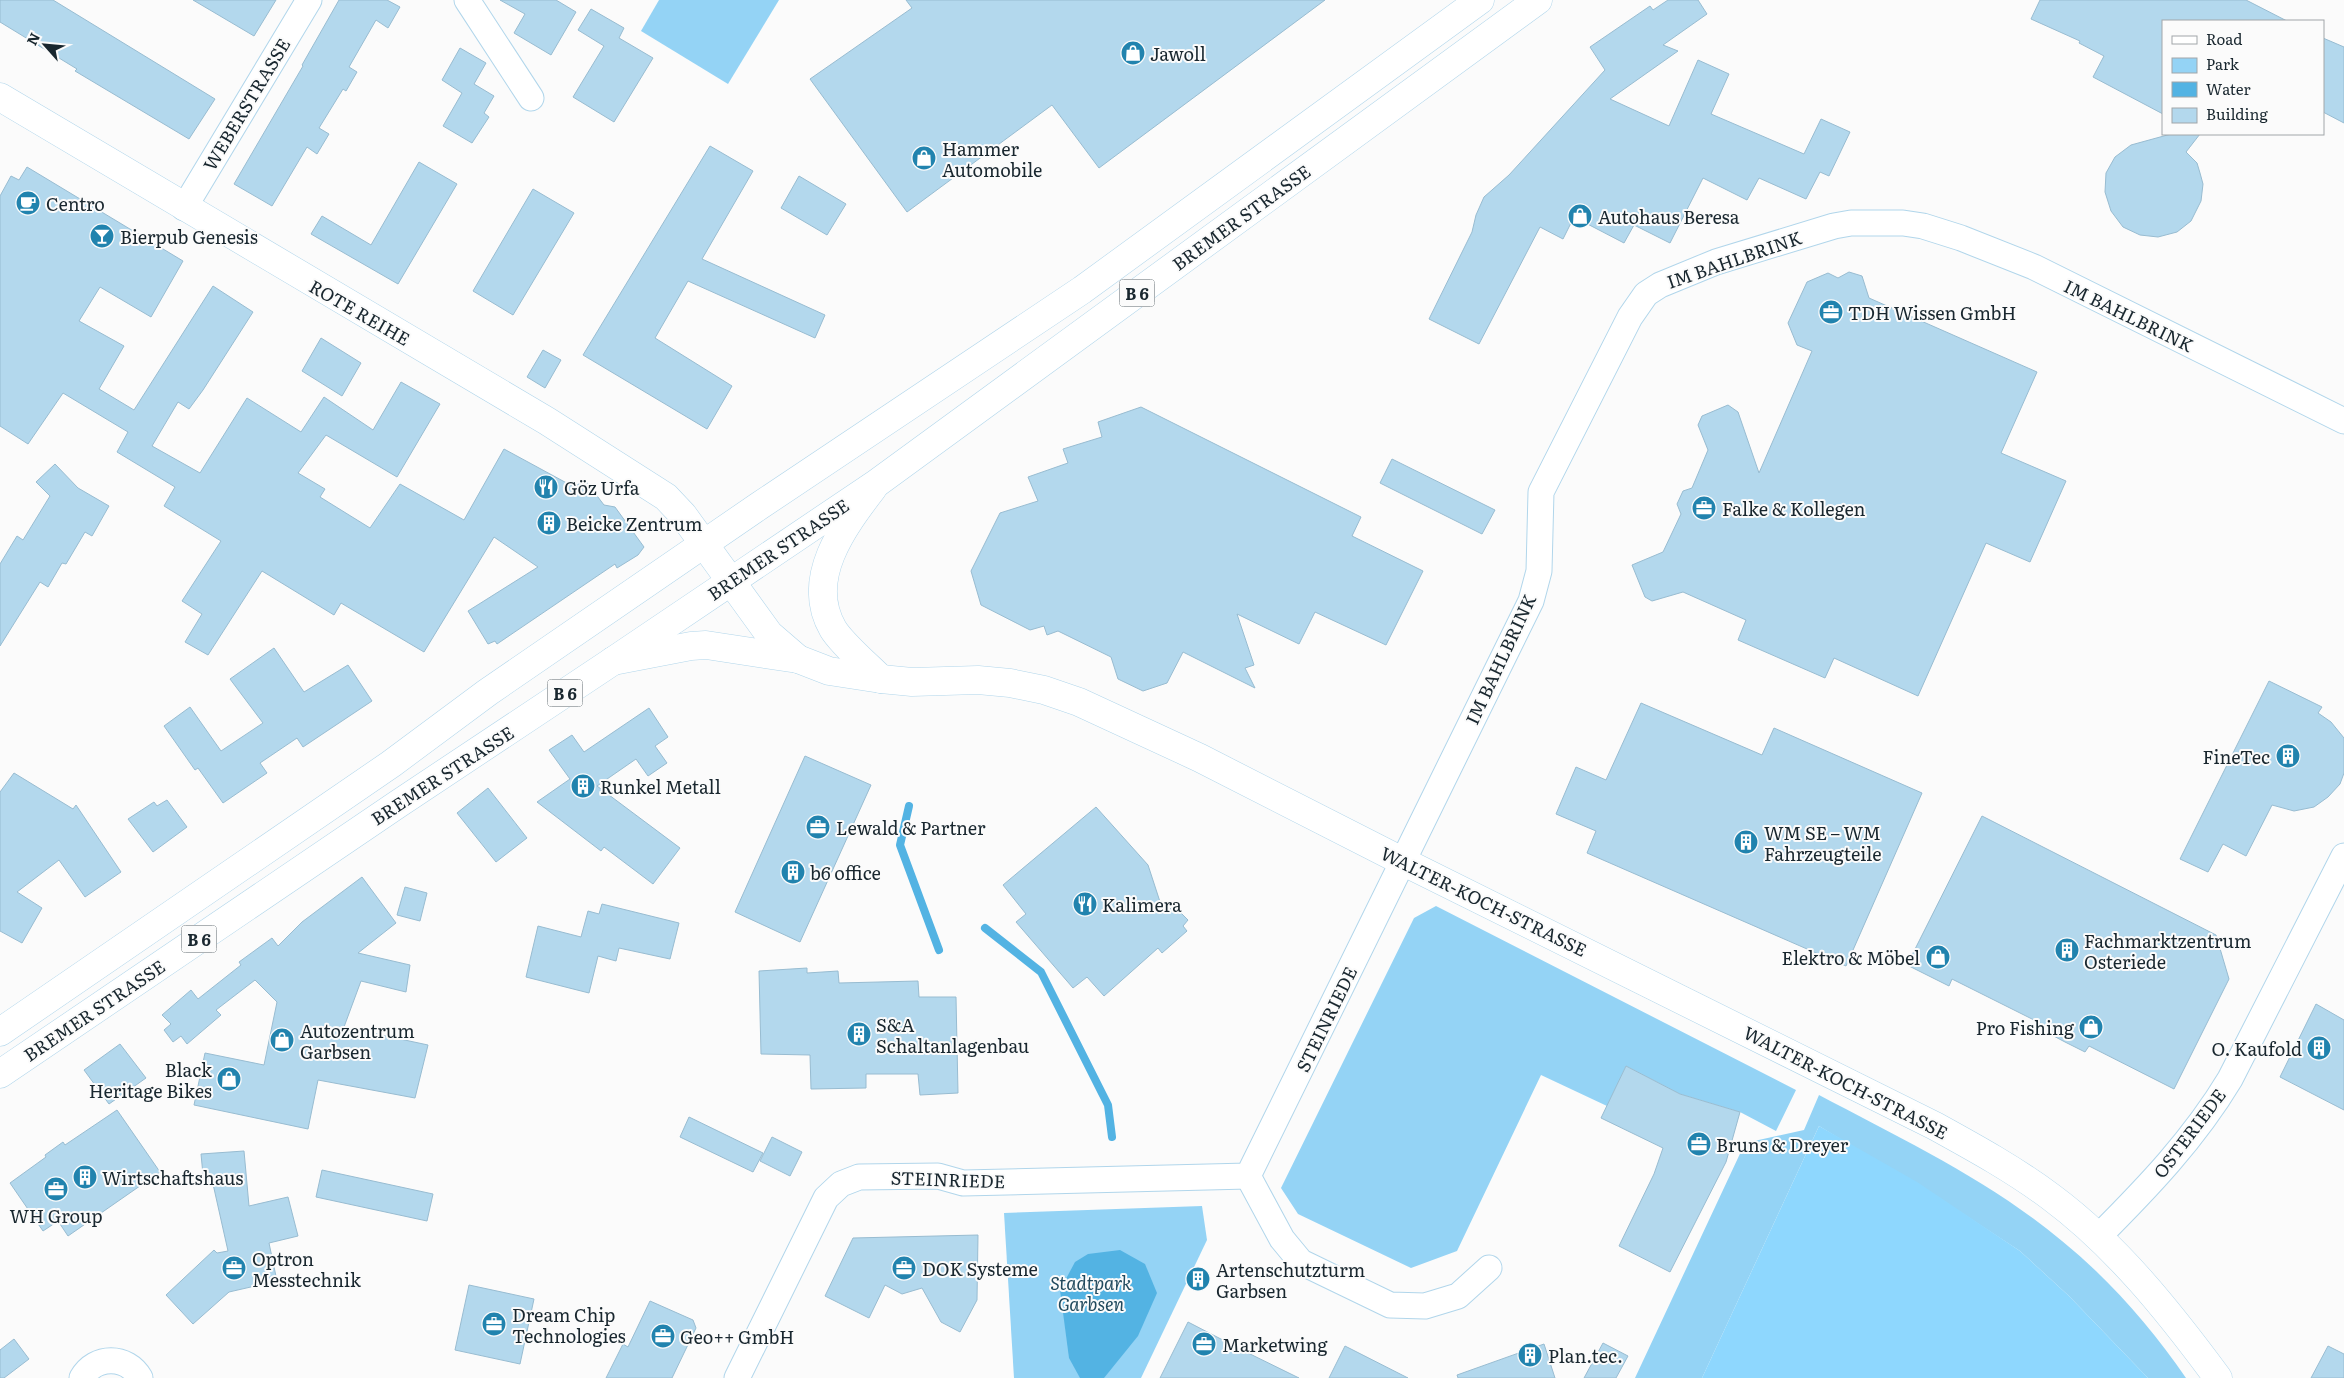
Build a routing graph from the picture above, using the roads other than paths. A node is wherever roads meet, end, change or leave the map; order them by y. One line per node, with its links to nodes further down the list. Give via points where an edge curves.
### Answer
1 (310, 0): 7 (street, WEBERSTRASSE)
2 (467, 0): 6 (street)
3 (1480, 0): 10 (main road, BREMER STRASSE / B 6, via 1082,290)
4 (1538, 0): 9 (main road, BREMER STRASSE / B 6)
5 (0, 97): 7 (main road, ROTE REIHE)
6 (531, 98)
7 (184, 208): 10 (main road, ROTE REIHE, via 622,468 666,497)
8 (2344, 421): 16 (street, IM BAHLBRINK, via 2034,267 1923,226 1881,222 1834,226 1726,259 1660,285 1646,294 1630,317 1541,492 1539,571 1531,601)
9 (877, 483): 11 (main road, BREMER STRASSE / B 6); 14 (main road, via 842,529 823,578 822,591 834,630)
10 (704, 545): 11 (main road, WALTER-KOCH-STRASSE); 17 (main road, BREMER STRASSE / B 6)
11 (731, 581): 12 (main road, WALTER-KOCH-STRASSE, via 769,634); 13 (main road, BREMER STRASSE / B 6)
12 (798, 659): 13 (main road, via 706,645); 14 (main road, WALTER-KOCH-STRASSE, via 829,671)
13 (613, 662): 18 (main road, BREMER STRASSE / B 6)
14 (880, 680): 16 (main road, WALTER-KOCH-STRASSE, via 1010,683 1079,702 1200,758)
15 (2344, 856): 20 (street, OSTERIEDE, via 2210,1112 2146,1189)
16 (1402, 861): 19 (street, STEINRIEDE); 20 (main road, WALTER-KOCH-STRASSE, via 1936,1126 2002,1163 2053,1198)
17 (0, 1032)
18 (0, 1074)
19 (1248, 1176): 21 (street, via 1282,1239 1302,1262 1390,1305 1425,1306 1458,1296); 24 (street, STEINRIEDE, via 963,1183 938,1176 859,1177 840,1184 826,1198)
20 (2098, 1237): 25 (main road, WALTER-KOCH-STRASSE, via 2163,1306)
21 (1489, 1268)
22 (82, 1378): 23 (street, via 99,1362 109,1360 129,1366)
23 (140, 1378)
24 (737, 1378)
25 (2218, 1378)

